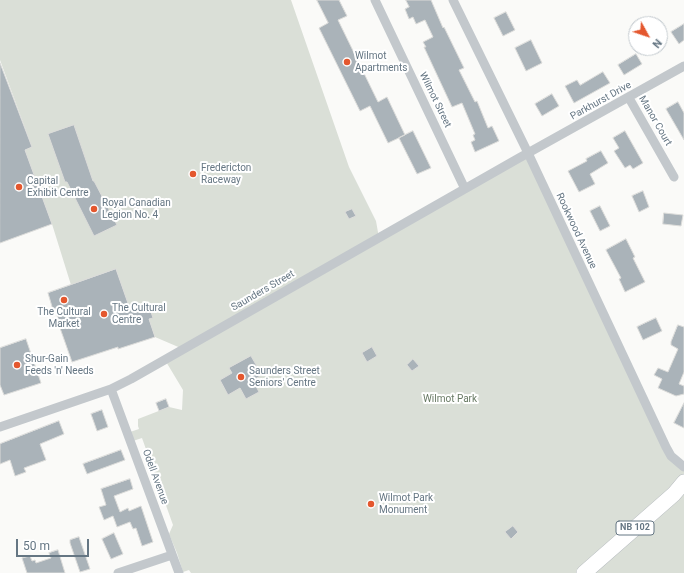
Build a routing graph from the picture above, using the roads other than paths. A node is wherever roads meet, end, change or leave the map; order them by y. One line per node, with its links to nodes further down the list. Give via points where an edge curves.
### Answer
1 (375, 0): 7 (street, Wilmot Street)
2 (453, 0): 5 (street, Rookwood Avenue)
3 (684, 66): 4 (street, Parkhurst Drive)
4 (629, 98): 5 (street, Parkhurst Drive); 6 (street, Manor Court)
5 (528, 153): 7 (street, Saunders Street); 10 (street, Rookwood Avenue, via 666,447 671,456)
6 (674, 177)
7 (465, 189): 8 (street, Saunders Street, via 131,380)
8 (111, 388): 9 (street, Saunders Street); 12 (street, Odell Avenue)
9 (0, 427)
10 (684, 467)
11 (684, 482): 15 (main road, NB 102, via 674,494)
12 (172, 555): 13 (street); 14 (street, Odell Avenue)
13 (118, 573)
14 (179, 573)
15 (584, 573)

